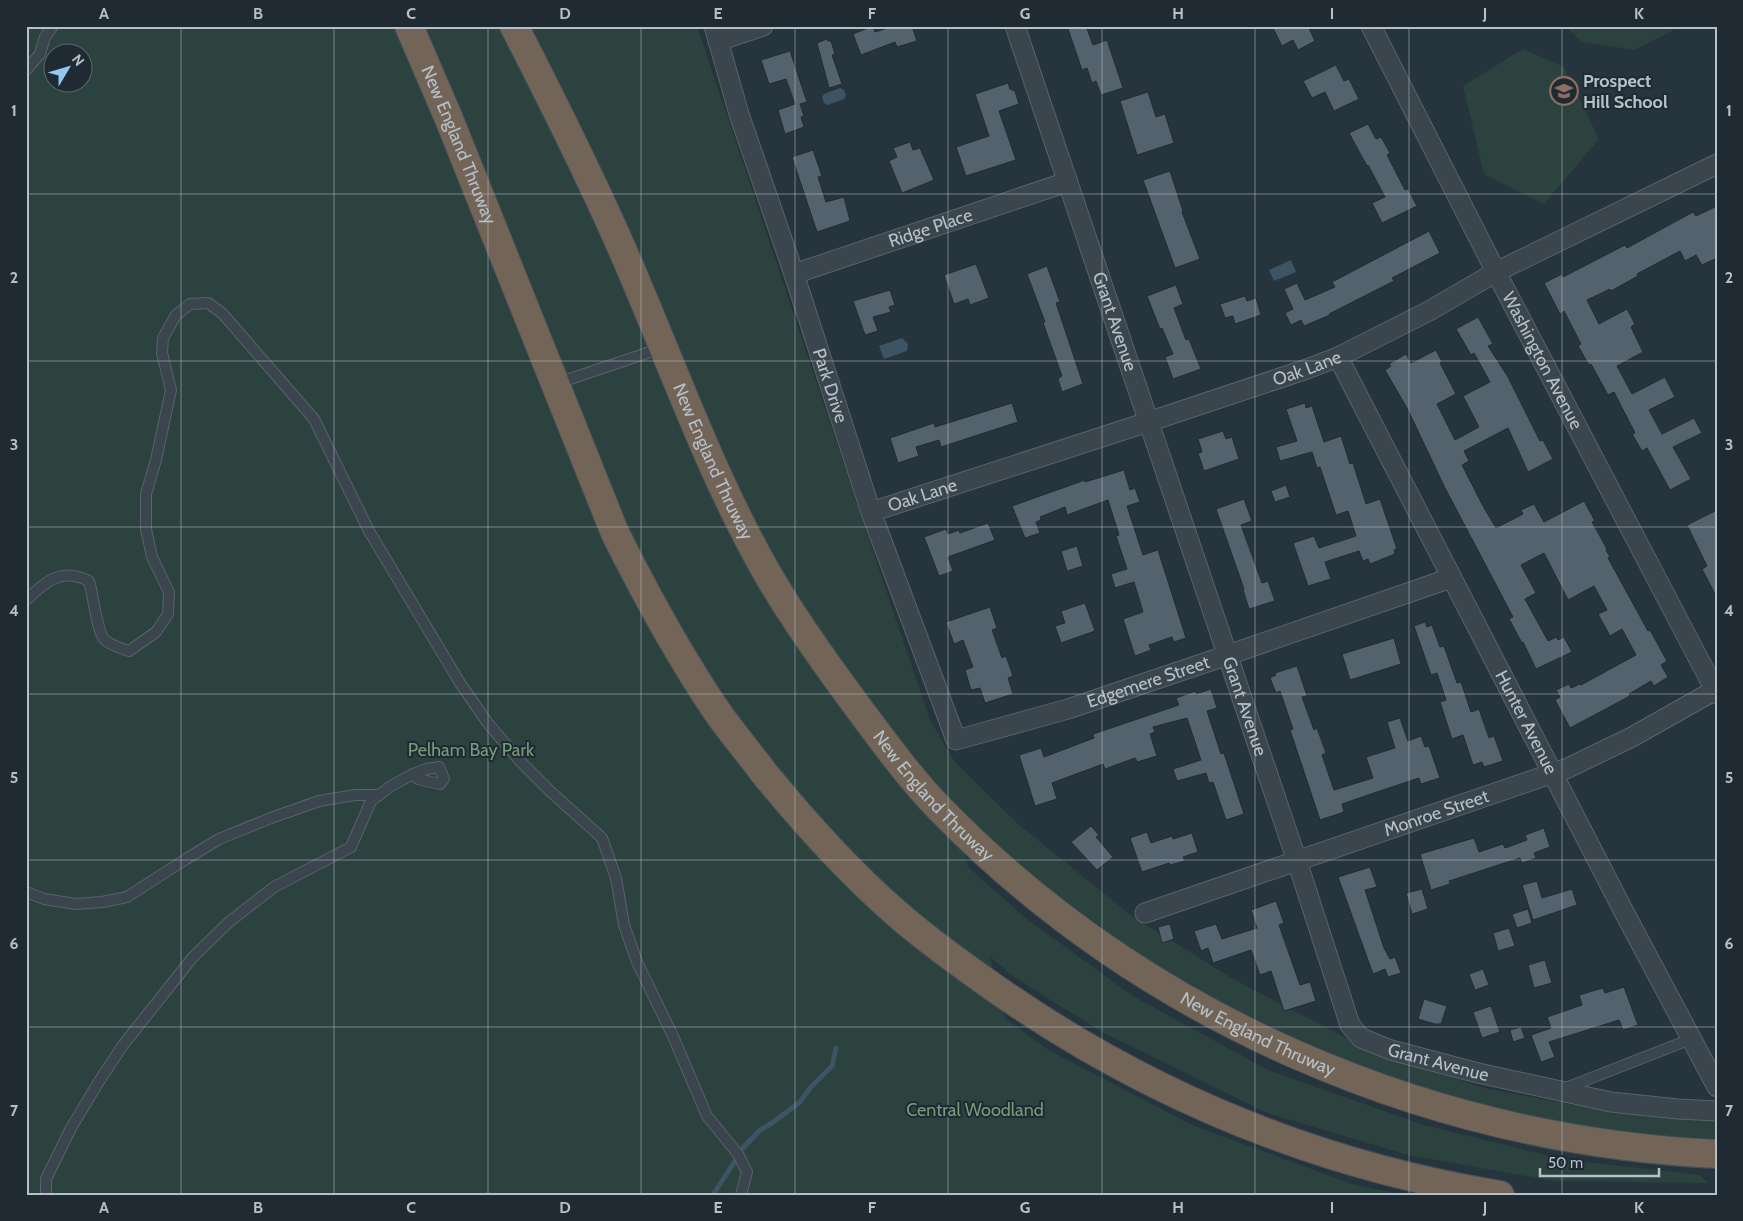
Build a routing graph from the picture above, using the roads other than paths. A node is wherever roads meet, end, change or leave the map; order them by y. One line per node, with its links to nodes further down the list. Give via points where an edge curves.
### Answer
1 (53, 26): 8 (lane, via 45,36 40,54)
2 (409, 26): 15 (highway, New England Thruway)
3 (514, 26): 13 (highway, New England Thruway, via 588,174)
4 (763, 26): 7 (street)
5 (1015, 26): 10 (street, Grant Avenue)
6 (1371, 26): 11 (street, Washington Avenue)
7 (716, 33): 12 (street, Park Drive, via 739,114)
8 (26, 70)
9 (1717, 164): 11 (street, Oak Lane)
10 (1067, 182): 12 (street, Ridge Place); 16 (street, Grant Avenue)
11 (1496, 272): 14 (street, Oak Lane, via 1429,311); 21 (street, Washington Avenue)
12 (794, 274): 17 (street, Park Drive)
13 (664, 348): 15 (lane); 33 (highway, New England Thruway, via 725,494 767,572 814,647 891,752 937,806 1053,909 1123,960 1206,1010 1283,1050 1372,1086 1456,1113 1540,1133 1626,1147)
14 (1338, 357): 16 (street, Oak Lane); 18 (street, Hunter Avenue)
15 (554, 384): 36 (highway, New England Thruway, via 615,533 656,614 686,664 731,731 791,806 895,913 1040,1020 1115,1064 1193,1103 1273,1136 1356,1163)
16 (1148, 422): 17 (street, Oak Lane); 20 (street, Grant Avenue)
17 (871, 512): 22 (street, Park Drive)
18 (1451, 578): 20 (street, Edgemere Street); 24 (street, Hunter Avenue)
19 (26, 600): 35 (lane, via 57,576 77,575 89,581 103,638 115,647 129,651 156,632 168,614 169,592 152,557 146,529 146,494 171,390 162,353 163,338 176,315 190,304 208,303 222,313 314,420 369,532 487,722 519,760 602,838 616,878 624,925 637,962 707,1116 738,1154 747,1172)
20 (1228, 656): 22 (street, Edgemere Street, via 1068,709); 26 (street, Grant Avenue)
21 (1716, 691): 24 (street, Monroe Street, via 1632,737)
22 (956, 740)
23 (413, 774): 25 (lane)
24 (1552, 774): 26 (street, Monroe Street); 29 (street, Hunter Avenue)
25 (379, 795): 27 (lane, via 319,801 219,839 127,897 76,904 44,899); 34 (lane, via 372,801 351,847 274,887 229,922 192,957 123,1045 89,1098 46,1179)
26 (1297, 861): 28 (street, Monroe Street); 31 (street, Grant Avenue, via 1350,1025 1361,1038 1391,1050)
27 (26, 892)
28 (1145, 912)
29 (1691, 1039): 30 (street, Hunter Avenue); 31 (lane)
30 (1717, 1087)
31 (1560, 1091): 32 (street, Grant Avenue, via 1611,1102)
32 (1717, 1111)
33 (1717, 1154)
34 (46, 1195)
35 (741, 1195)
36 (1500, 1195)

